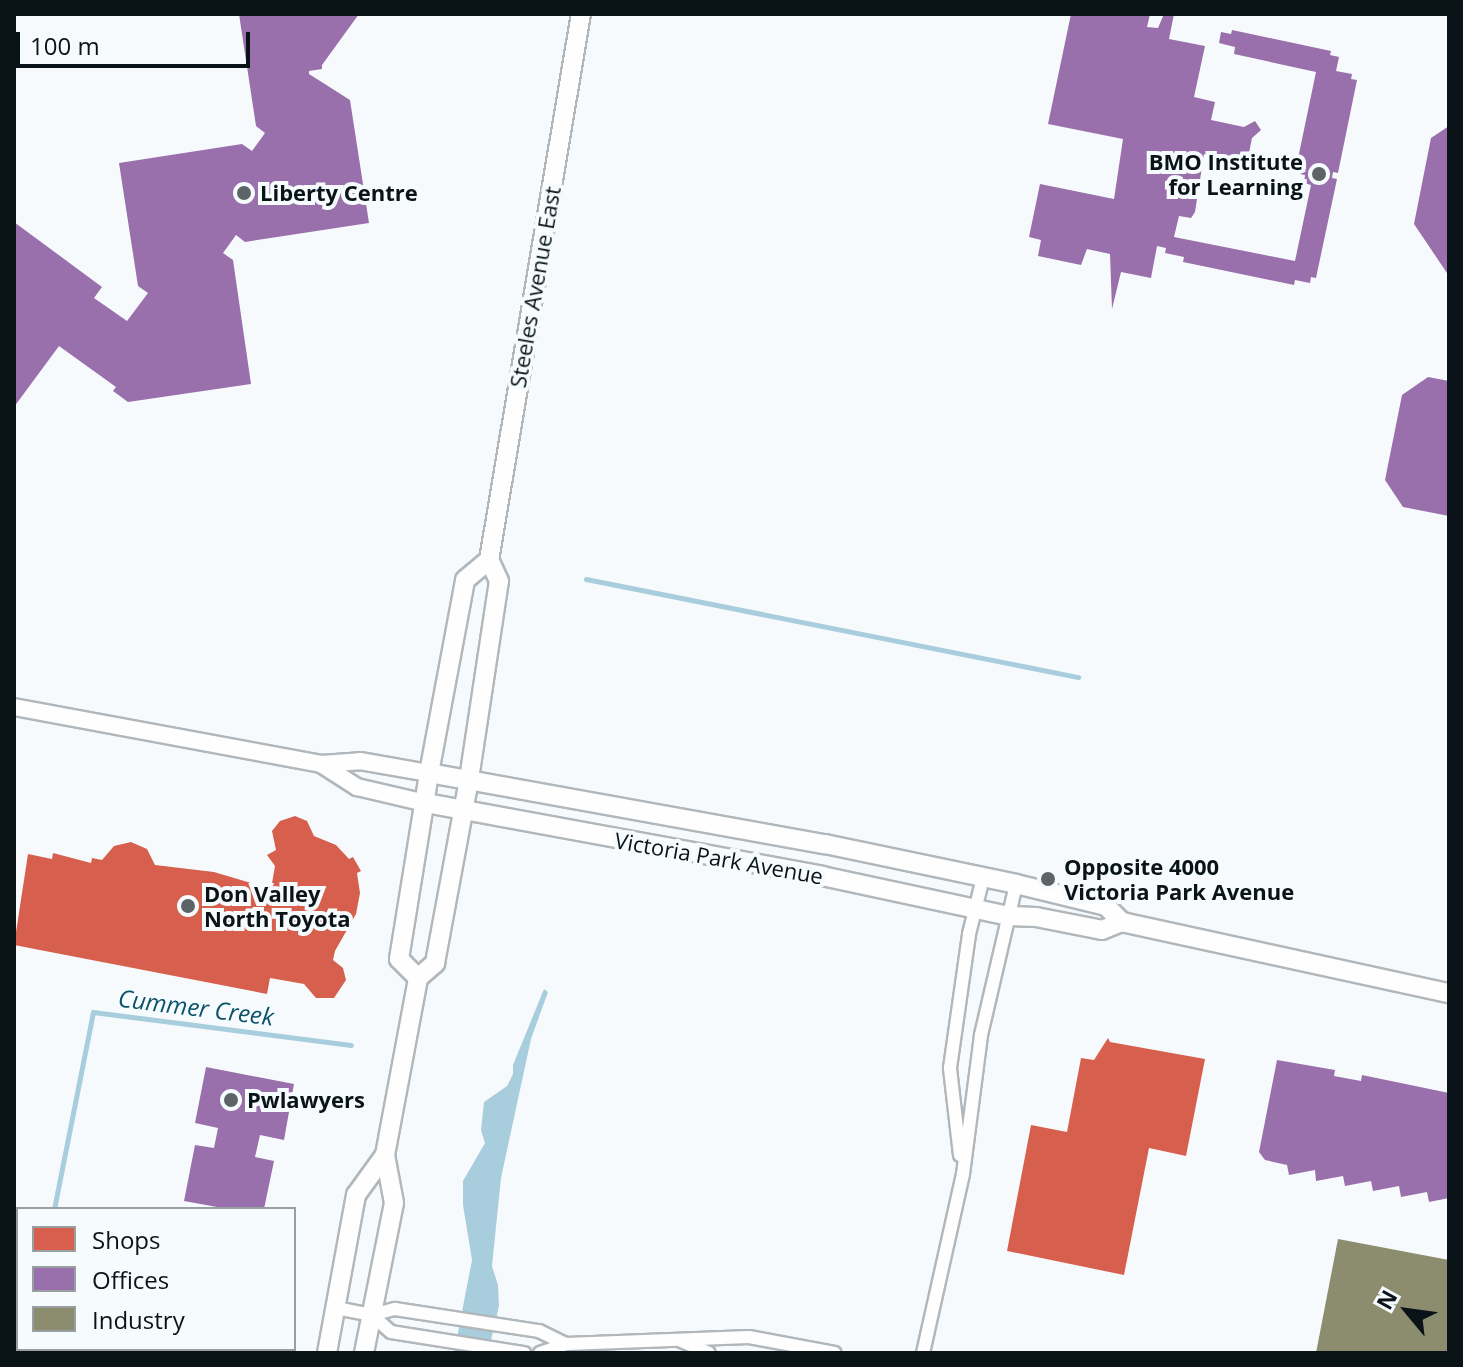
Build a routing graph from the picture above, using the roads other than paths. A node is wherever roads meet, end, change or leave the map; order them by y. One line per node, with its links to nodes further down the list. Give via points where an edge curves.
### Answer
1 (581, 14): 2 (main road, Steeles Avenue East)
2 (489, 560): 5 (main road, via 465,580); 6 (main road, Steeles Avenue East, via 499,581)
3 (14, 707): 4 (street, Victoria Park Avenue)
4 (321, 764): 5 (street, Victoria Park Avenue, via 360,761); 7 (street, Victoria Park Avenue, via 357,787)
5 (429, 773): 6 (main road, Victoria Park Avenue); 7 (main road)
6 (469, 779): 8 (main road, Steeles Avenue East); 9 (main road, Victoria Park Avenue)
7 (426, 803): 8 (main road, Victoria Park Avenue); 14 (main road, via 399,959)
8 (463, 812): 11 (main road, Victoria Park Avenue); 14 (main road, Steeles Avenue East, via 435,963)
9 (983, 878): 10 (main road, Victoria Park Avenue); 11 (street)
10 (1016, 884): 12 (street); 13 (main road, Victoria Park Avenue, via 1106,906)
11 (975, 908): 12 (main road, Victoria Park Avenue); 17 (street, via 950,1068)
12 (1009, 916): 13 (main road, Victoria Park Avenue, via 1102,930); 17 (street, via 981,1035)
13 (1122, 922): 15 (main road, Victoria Park Avenue)
14 (418, 978): 16 (main road, Steeles Avenue East)
15 (1449, 993)
16 (385, 1155): 18 (main road, Steeles Avenue East, via 356,1195); 19 (main road, Steeles Avenue East, via 394,1203)
17 (963, 1174): 28 (street)
18 (336, 1308): 19 (street); 22 (main road, Steeles Avenue East)
19 (372, 1315): 21 (street, via 395,1309 539,1331); 23 (main road, Steeles Avenue East); 24 (street, via 391,1332)
20 (678, 1339): 21 (street); 26 (street); 27 (street, via 749,1337)
21 (566, 1344): 25 (street)
22 (327, 1353)
23 (364, 1353)
24 (524, 1353)
25 (540, 1353)
26 (709, 1353)
27 (835, 1353)
28 (923, 1353)

